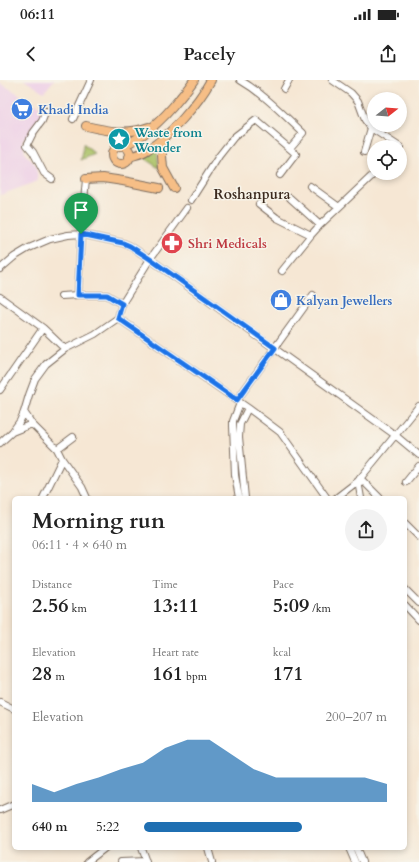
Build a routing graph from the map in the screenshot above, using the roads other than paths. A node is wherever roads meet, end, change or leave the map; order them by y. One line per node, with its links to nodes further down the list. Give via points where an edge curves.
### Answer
1 (91, 80): 10 (street)
2 (194, 80): 12 (main road, via 175,105)
3 (211, 80): 16 (main road, via 186,115)
4 (240, 80): 19 (street, via 253,87 303,133)
5 (289, 80): 8 (street)
6 (332, 80): 7 (street)
7 (340, 82): 11 (street, via 358,101)
8 (284, 89)
9 (46, 111): 23 (street, via 27,145 44,173)
10 (73, 119)
11 (367, 123)
12 (155, 124): 13 (main road, via 144,129 120,132); 18 (main road, via 138,139)
13 (86, 126)
14 (370, 132): 20 (street)
15 (377, 132): 17 (street)
16 (165, 136): 21 (main road, via 147,150); 28 (main road, via 162,143 163,168)
17 (388, 140)
18 (122, 146): 21 (main road, via 128,150); 21 (main road, via 113,150 113,160 122,164 126,163)
19 (290, 148): 22 (street, via 296,154); 30 (street, via 256,120 234,137)
20 (364, 152)
21 (129, 157)
22 (280, 175)
23 (52, 179)
24 (86, 179): 27 (main road, via 103,178); 35 (street)
25 (368, 180): 32 (street)
26 (310, 186): 32 (street)
27 (159, 188)
28 (174, 188)
29 (290, 198): 34 (street)
30 (192, 200)
31 (259, 204): 36 (street, via 277,218)
32 (339, 207): 34 (street)
33 (187, 208): 37 (street)
34 (320, 225): 36 (street)
35 (81, 234): 37 (street, via 123,243); 38 (street, via 60,236 29,248); 40 (street)
36 (311, 235): 39 (street)
37 (150, 259): 44 (street); 47 (street)
38 (0, 269)
39 (282, 271)
40 (78, 295): 42 (street); 44 (street, via 107,295)
41 (313, 295): 47 (street)
42 (61, 296)
43 (0, 297): 46 (street)
44 (122, 304): 45 (street)
45 (118, 318): 48 (street, via 95,334); 50 (street)
46 (42, 328): 48 (street); 49 (street)
47 (275, 348): 50 (street); 56 (street)
48 (65, 349): 53 (street, via 46,364 35,379)
49 (0, 390)
50 (238, 402): 52 (street); 67 (street, via 233,426)
51 (419, 406): 56 (street)
52 (248, 408): 68 (street, via 240,424 239,437); 69 (street, via 280,432)
53 (24, 412): 54 (street); 55 (street)
54 (32, 424): 55 (street); 59 (street)
55 (12, 432): 58 (street)
56 (395, 435): 60 (street); 63 (street)
57 (72, 437): 59 (street)
58 (0, 443)
59 (58, 449): 61 (street)
60 (419, 455)
61 (62, 459): 65 (street); 66 (street)
62 (419, 466): 64 (street)
63 (359, 479): 70 (street); 71 (street); 72 (street)
64 (406, 482)
65 (45, 496)
66 (86, 496)
67 (239, 496)
68 (245, 496)
69 (326, 496)
70 (338, 496)
71 (361, 496)
72 (378, 496)
73 (407, 525): 74 (street)
74 (419, 537)
75 (407, 591): 76 (street)
76 (419, 603)
77 (407, 607): 78 (street)
78 (419, 620)
79 (0, 702): 80 (street)
80 (12, 708)
81 (12, 805): 82 (street)
82 (0, 810)
83 (102, 850): 88 (street)
84 (142, 850): 90 (street)
85 (209, 850): 91 (street)
86 (350, 850): 92 (street)
87 (357, 850): 93 (street)
88 (87, 862)
89 (121, 862): 90 (street)
90 (146, 862)
91 (212, 862)
92 (355, 862)
93 (362, 862)

